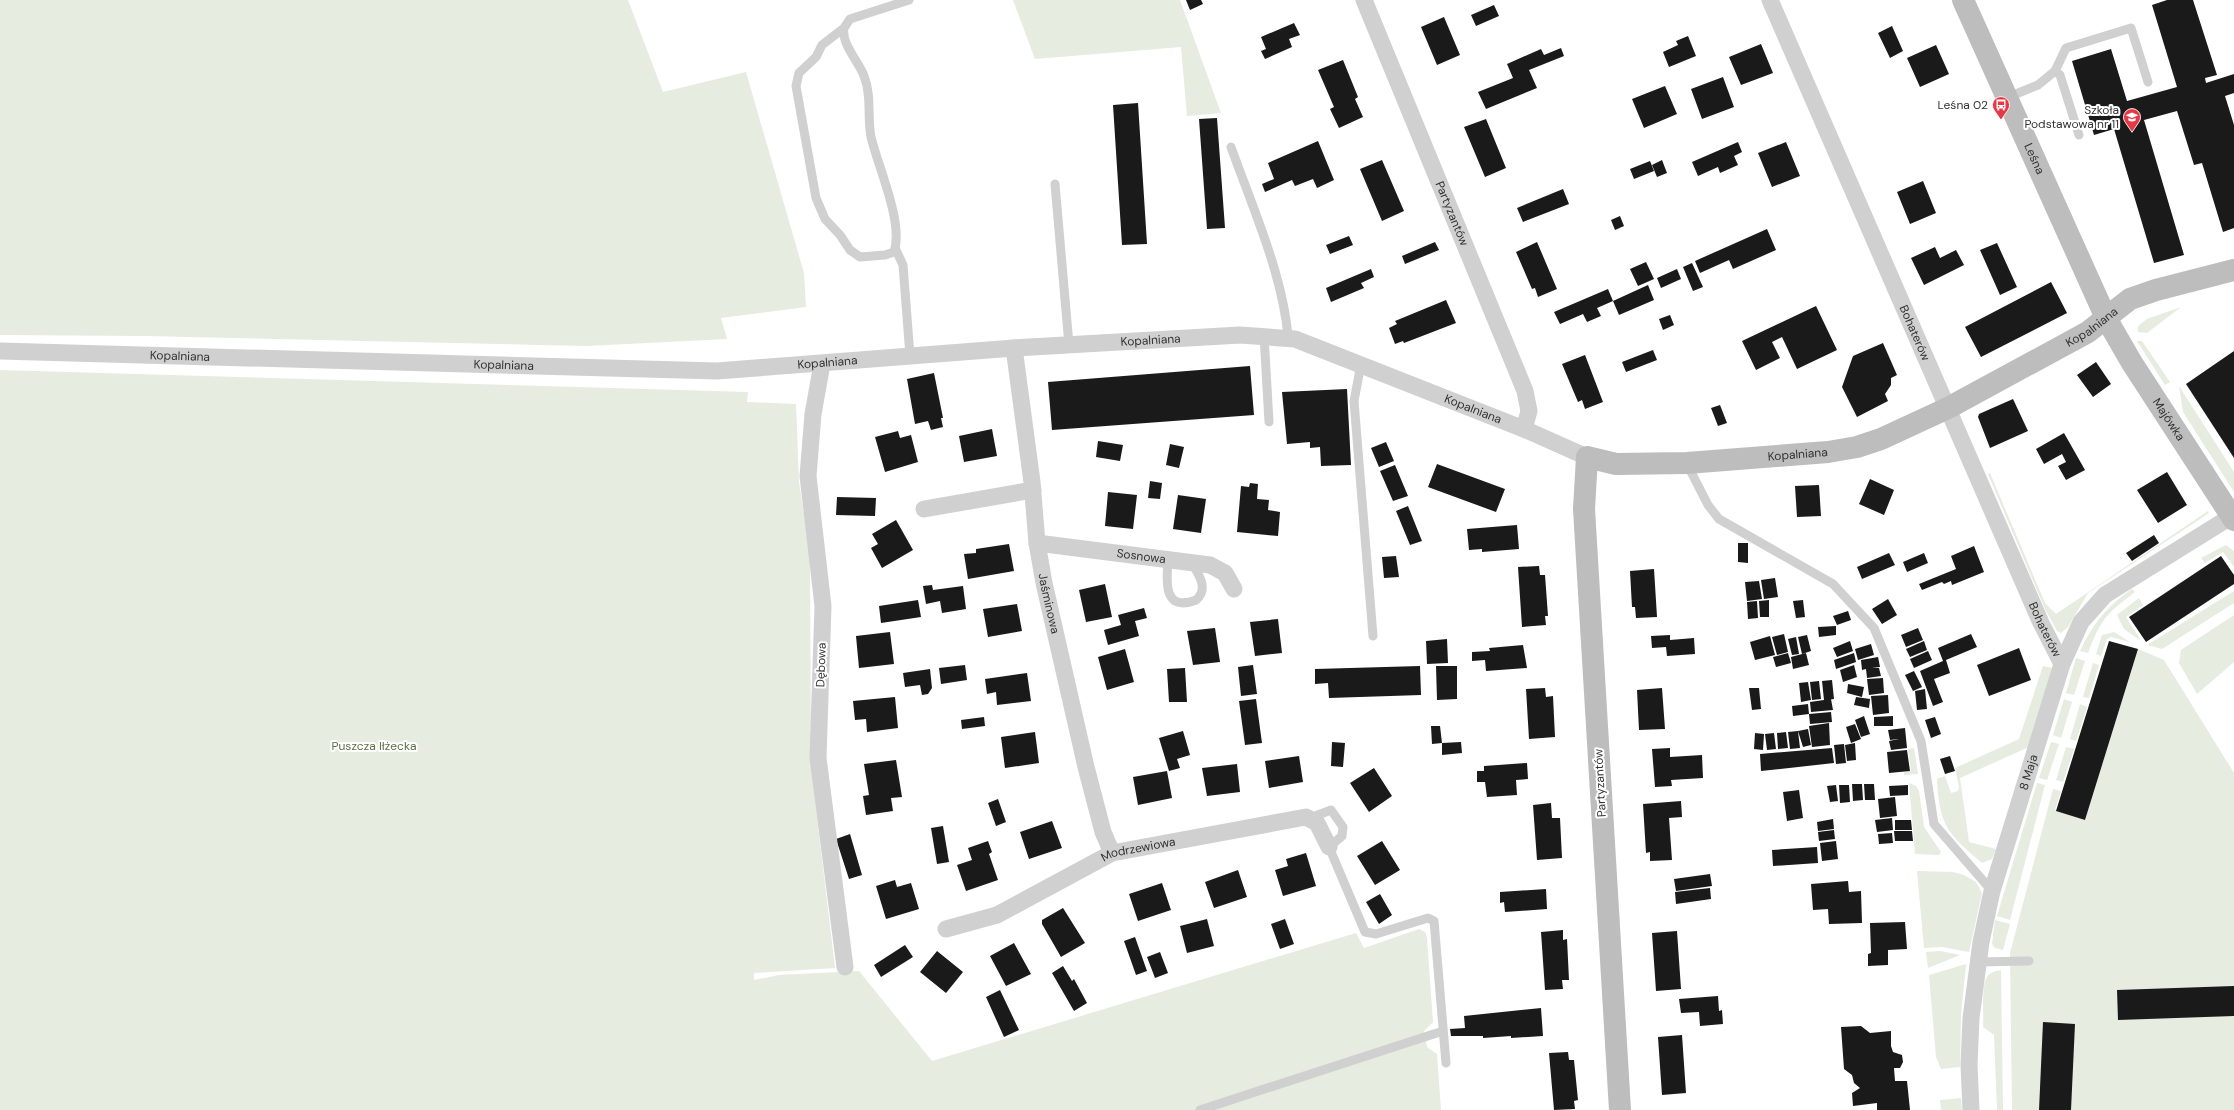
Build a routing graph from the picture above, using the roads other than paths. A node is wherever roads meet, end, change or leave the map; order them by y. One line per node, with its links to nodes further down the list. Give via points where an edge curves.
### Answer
1 (909, 0): 5 (lane, via 850,19)
2 (1364, 0): 25 (street, Partyzantów, via 1525,391 1529,411)
3 (1770, 0): 23 (street, Bohaterów)
4 (1963, 0): 8 (street, Leśna)
5 (844, 28): 12 (lane, via 846,40 864,77 870,110 868,125 893,212); 12 (lane, via 822,45 816,57 799,73 796,86 816,198 825,219 850,250 860,257 885,255 894,252)
6 (2055, 71): 7 (lane, via 2066,48 2131,28); 8 (lane, via 2038,85); 9 (lane, via 2060,75)
7 (2148, 82)
8 (2006, 98): 14 (street, Leśna)
9 (2080, 135)
10 (1231, 147): 16 (lane, via 1277,278 1286,312)
11 (1055, 184): 17 (lane)
12 (895, 248): 20 (lane, via 903,265)
13 (2234, 270): 14 (street, Kopalniana, via 2130,299)
14 (2106, 318): 23 (street, Kopalniana, via 2088,332); 30 (street, Majówka, via 2132,364)
15 (1264, 335): 16 (street, Kopalniana); 17 (street, Kopalniana); 24 (lane)
16 (1288, 337): 22 (street, Kopalniana)
17 (1069, 344): 18 (street, Kopalniana)
18 (1014, 348): 20 (street, Kopalniana); 28 (street, Jaśminowa)
19 (0, 351): 21 (street, Kopalniana, via 717,371)
20 (910, 356): 21 (street, Kopalniana)
21 (822, 364): 43 (street, Dębowa, via 813,414 808,476 823,606 818,758)
22 (1361, 364): 25 (street, Kopalniana); 35 (lane, via 1354,401)
23 (1948, 408): 27 (street, Kopalniana, via 1881,439 1857,447 1828,452); 36 (street, Bohaterów, via 2040,623)
24 (1269, 422)
25 (1524, 429): 26 (street, Kopalniana)
26 (1587, 457): 27 (street, Kopalniana, via 1616,464); 47 (street, Partyzantów, via 1584,509)
27 (1687, 463): 39 (lane, via 1708,505 1720,519 1833,584 1874,628 1921,741 1934,824)
28 (1033, 490): 29 (street); 31 (street, Jaśminowa)
29 (924, 509)
30 (2233, 518): 36 (street, 8 Maja, via 2105,595 2081,622)
31 (1037, 543): 32 (street, Sosnowa); 38 (street, Jaśminowa, via 1086,767 1103,832)
32 (1168, 561): 33 (street, Sosnowa); 33 (lane, via 1166,580 1169,592 1174,600 1182,604 1196,600 1202,591 1200,577)
33 (1192, 563): 34 (street, Sosnowa, via 1210,565 1221,570)
34 (1234, 589)
35 (1373, 636)
36 (2062, 664): 39 (street, 8 Maja)
37 (1329, 847): 38 (street, Modrzewiowa, via 1319,826 1310,818); 44 (lane, via 1367,933 1376,934 1428,918 1434,921)
38 (1112, 854): 40 (street, Modrzewiowa, via 997,915)
39 (1992, 891): 42 (street, 8 Maja)
40 (946, 929)
41 (2029, 961): 42 (lane)
42 (1978, 962): 48 (street, 8 Maja, via 1971,1018)
43 (845, 967)
44 (1443, 1031): 45 (lane); 46 (lane)
45 (1446, 1063)
46 (1200, 1110)
47 (1620, 1110)
48 (1971, 1110)

